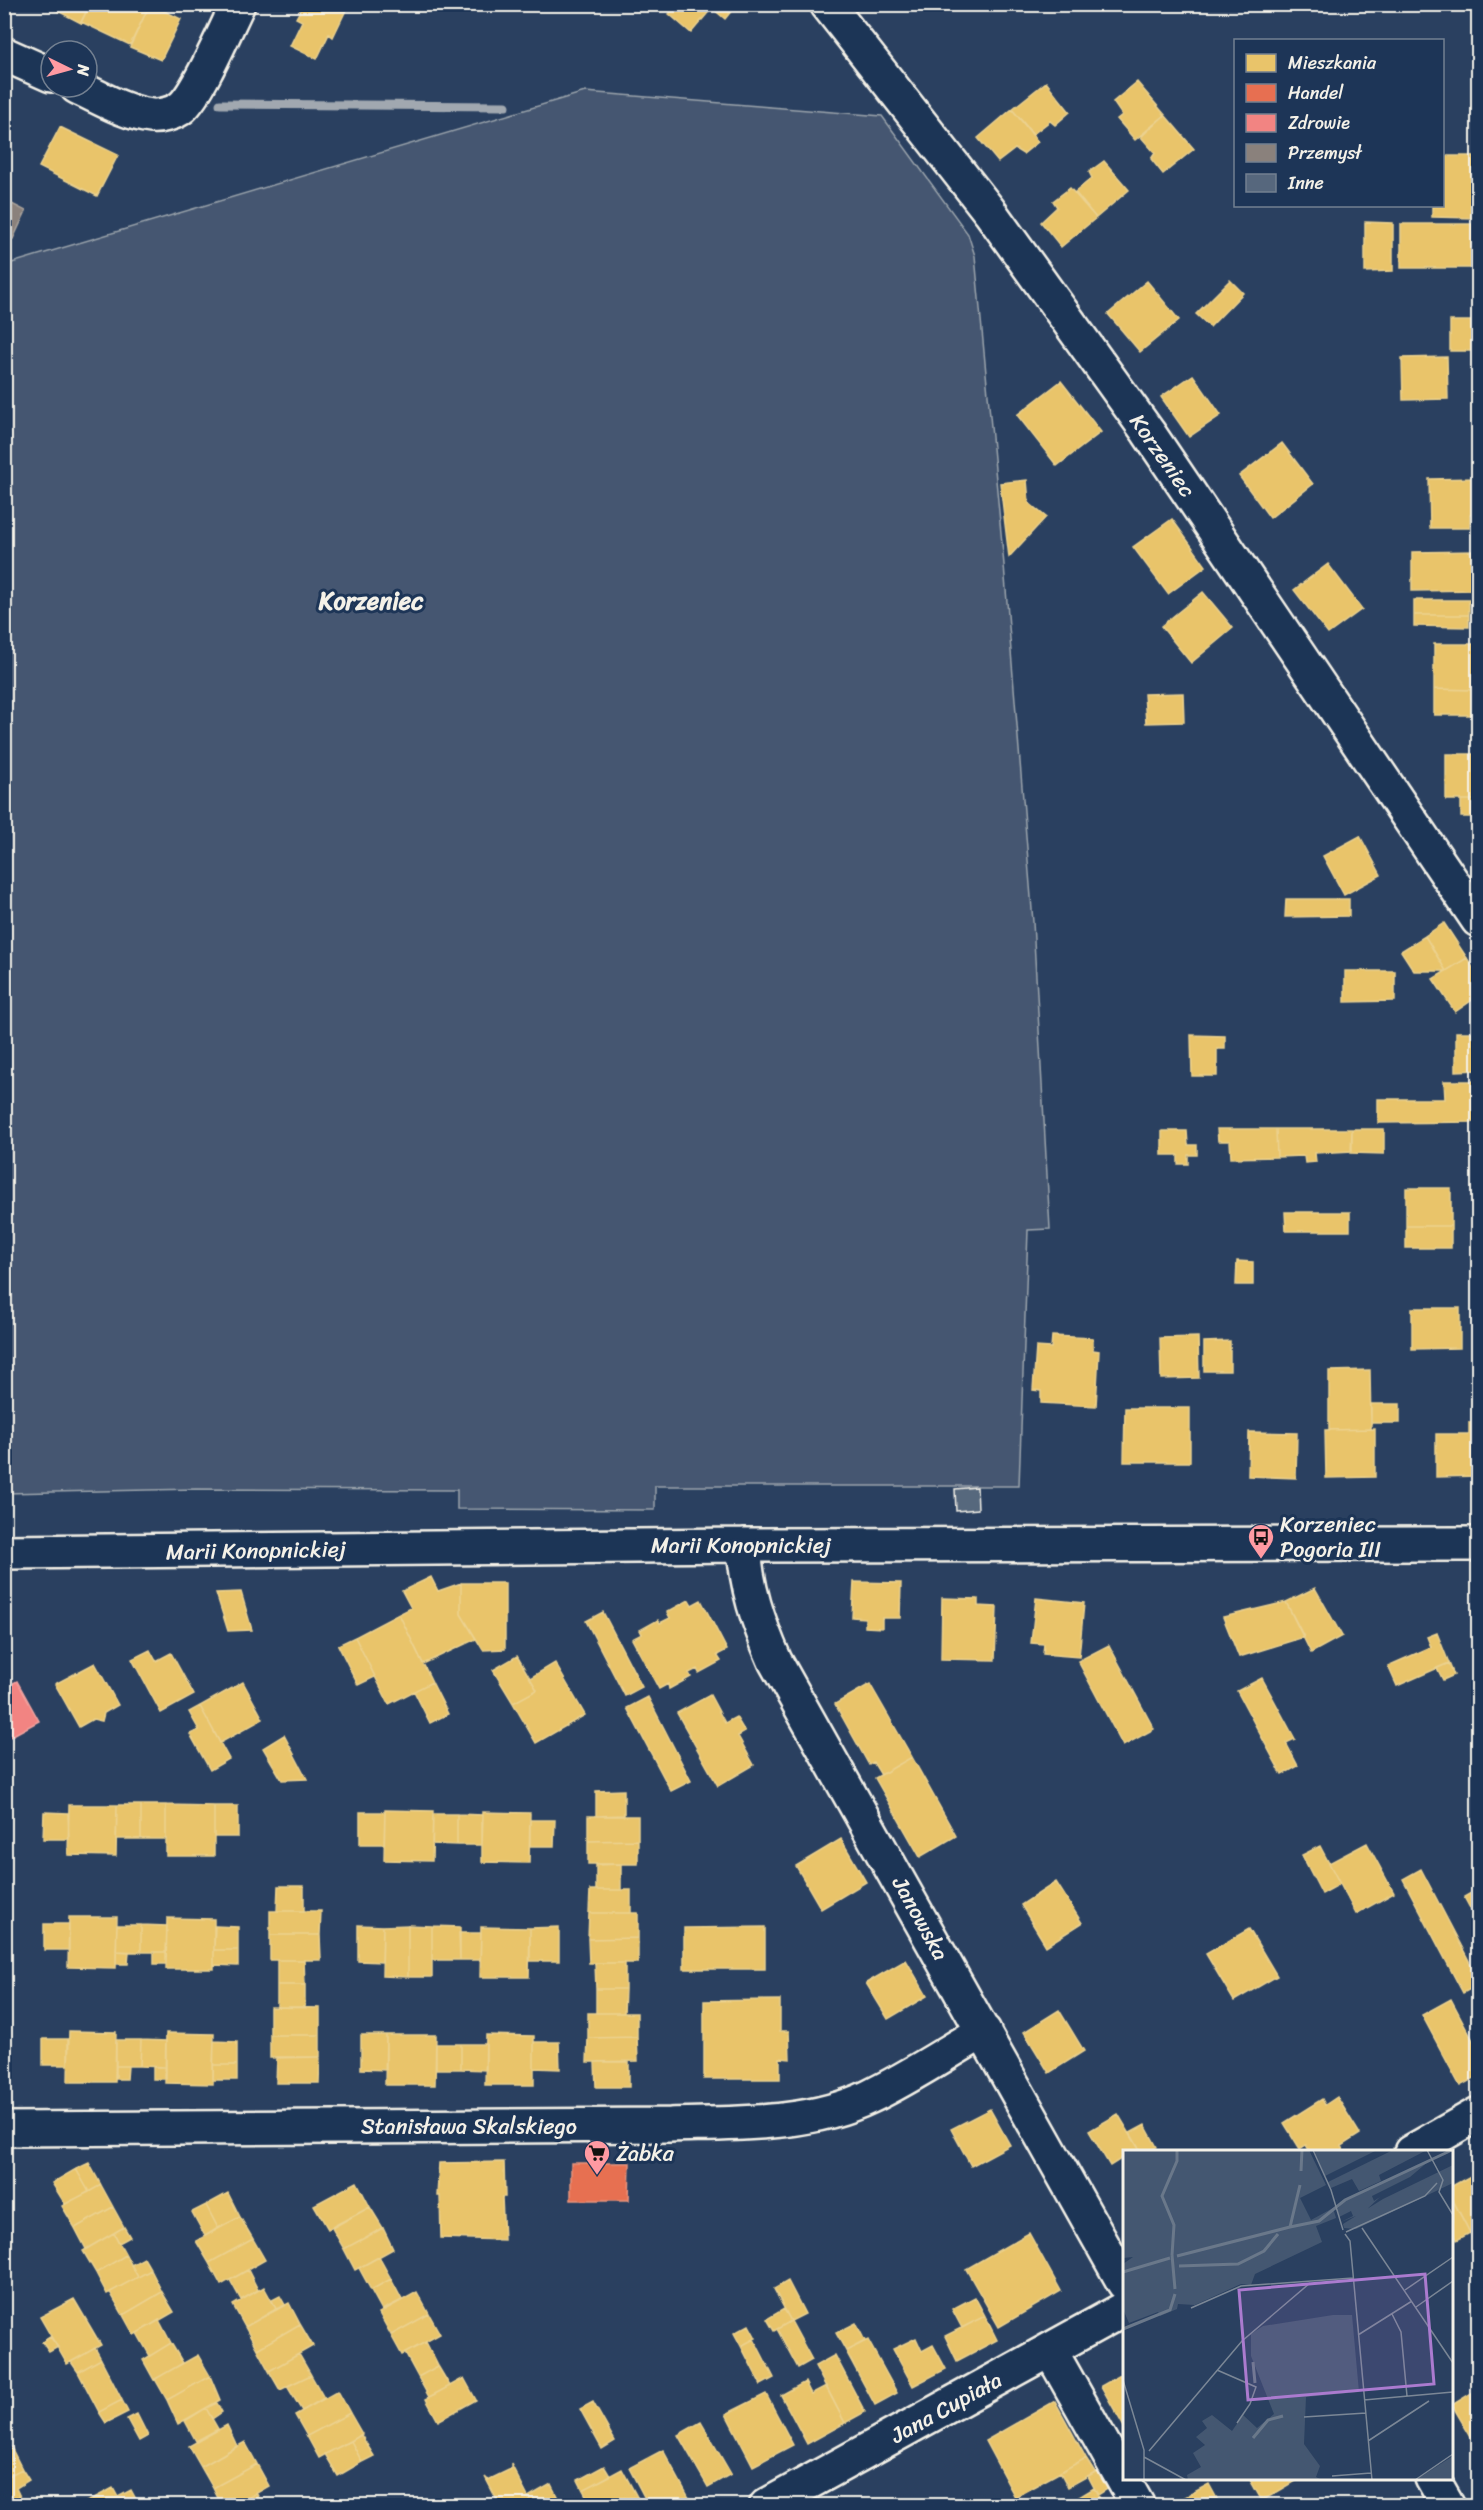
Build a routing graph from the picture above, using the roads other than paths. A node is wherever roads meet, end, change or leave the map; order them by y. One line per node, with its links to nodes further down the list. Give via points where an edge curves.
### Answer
1 (238, 4): 5 (street, via 181,108 154,116 129,111)
2 (827, 4): 6 (street, Korzeniec, via 990,212 1141,422)
3 (4, 54): 4 (street)
4 (39, 70)
5 (99, 97)
6 (1479, 920)
7 (1479, 1544): 8 (street, Marii Konopnickiej)
8 (744, 1545): 9 (street, Marii Konopnickiej); 10 (street, Janowska, via 751,1600 775,1661)
9 (4, 1552)
10 (984, 2031): 12 (street, Stanisława Skalskiego, via 868,2098 804,2117 670,2125); 14 (street, Janowska)
11 (1479, 2114): 13 (street)
12 (4, 2129)
13 (1413, 2150)
14 (1123, 2279)
15 (1123, 2309): 16 (street, Jana Cupiała)
16 (1050, 2350): 17 (street); 20 (street, Jana Cupiała)
17 (1123, 2479)
18 (1124, 2480): 21 (street)
19 (1433, 2480): 22 (street)
20 (766, 2505)
21 (1138, 2505)
22 (1448, 2505)

